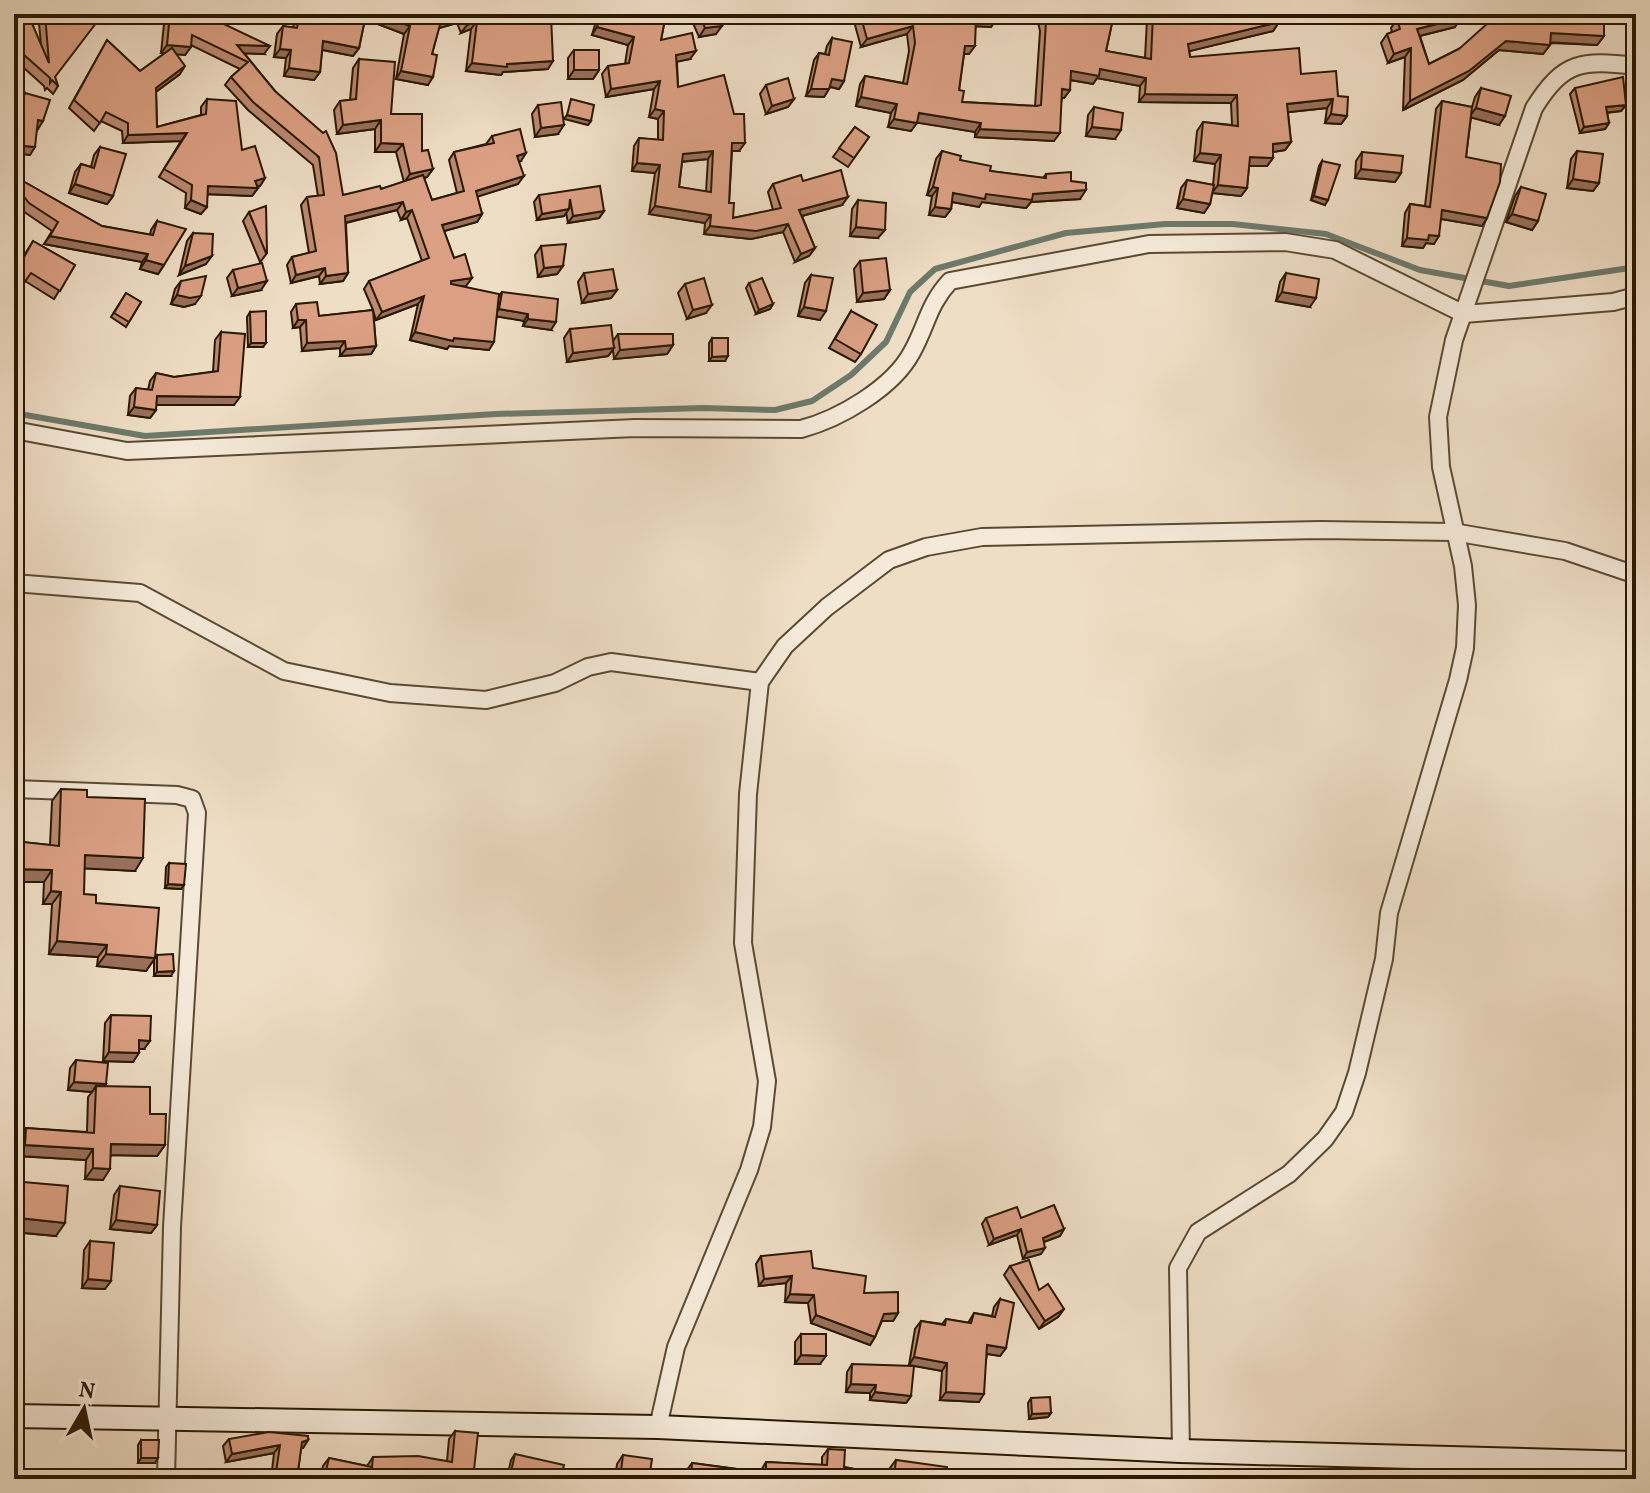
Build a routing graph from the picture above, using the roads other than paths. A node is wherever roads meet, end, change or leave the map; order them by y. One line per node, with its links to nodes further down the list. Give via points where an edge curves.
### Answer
1 (1636, 66): 3 (street, via 1570,66 1550,83 1534,108)
2 (1636, 296): 3 (street)
3 (1464, 314): 4 (street, via 1335,250 1285,242 1149,244 950,281 932,301 905,363 862,402 826,423 801,429 635,428 127,451); 5 (street, via 1438,417)
4 (14, 430)
5 (1453, 532): 6 (street, via 1565,551); 8 (street, via 982,537 926,547 889,560 853,584 785,646); 13 (street, via 1463,566 1465,648 1389,913 1384,959 1357,1073 1344,1112 1325,1139 1289,1174 1198,1232 1178,1268)
6 (1636, 575)
7 (14, 583): 8 (street, via 140,593 284,671 390,693 486,700 611,662)
8 (760, 682): 12 (street, via 748,794 743,943 767,1081 762,1127 676,1347)
9 (14, 789): 11 (street, via 177,795 192,799 197,813 178,1106)
10 (14, 1416): 11 (main road)
11 (166, 1419): 12 (main road); 16 (street)
12 (658, 1427): 13 (main road)
13 (1181, 1451): 15 (main road)
14 (1636, 1463): 15 (main road)
15 (1454, 1468)
16 (166, 1479)

